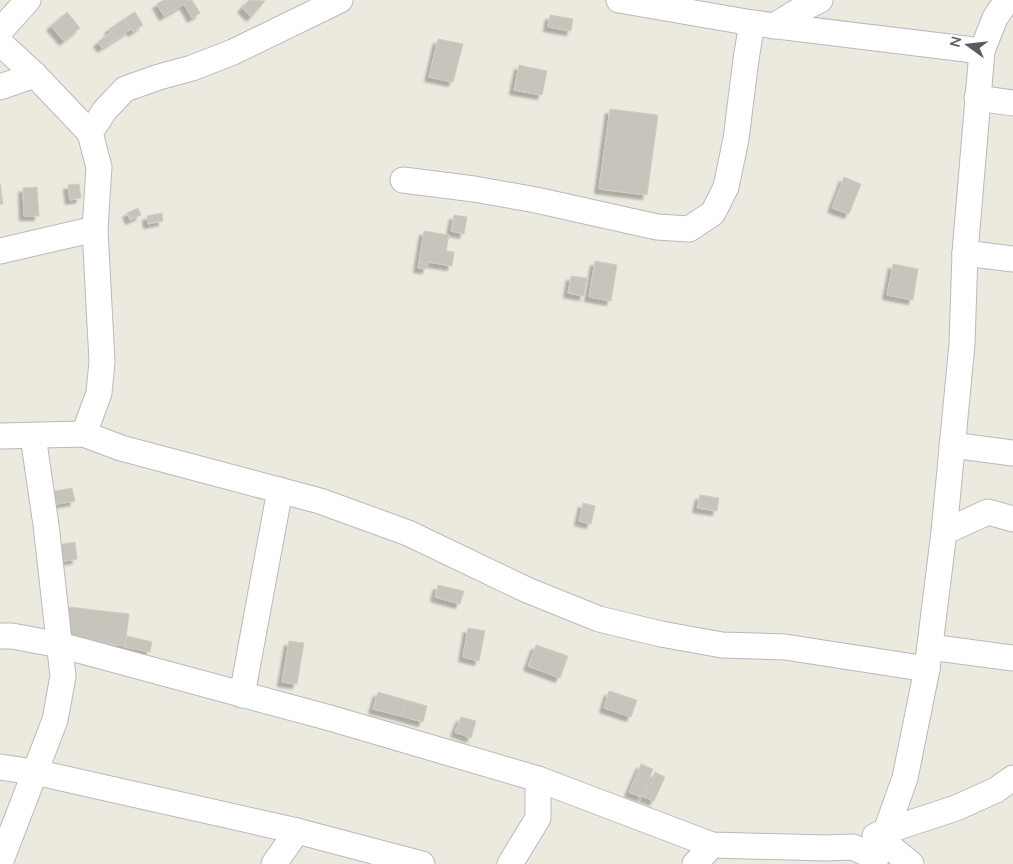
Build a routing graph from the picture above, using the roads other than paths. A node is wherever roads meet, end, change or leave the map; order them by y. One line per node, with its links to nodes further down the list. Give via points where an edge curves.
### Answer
1 (28, 0): 7 (street)
2 (340, 0): 14 (street, via 233,52 125,89 105,110)
3 (619, 0): 6 (street)
4 (820, 0): 6 (street)
5 (998, 6): 9 (street)
6 (763, 24): 9 (street); 15 (street, via 746,58 736,139 726,187 714,213 689,229 657,227 536,200)
7 (0, 31)
8 (0, 43): 10 (street)
9 (982, 51): 12 (street)
10 (35, 75): 11 (street); 14 (street)
11 (0, 87)
12 (977, 98): 13 (street); 18 (street)
13 (1013, 103)
14 (90, 133): 16 (street, via 99,167)
15 (403, 180)
16 (95, 230): 17 (street); 20 (street, via 102,362 99,393)
17 (0, 251)
18 (965, 253): 19 (street); 23 (street, via 962,344)
19 (1013, 259)
20 (84, 434): 22 (street); 25 (street, via 121,448)
21 (0, 436): 22 (street)
22 (33, 436): 31 (street)
23 (952, 445): 24 (street); 26 (street)
24 (1013, 453)
25 (280, 490): 32 (street, via 408,533 527,590 599,619 722,645); 34 (street)
26 (946, 504): 27 (street); 29 (street)
27 (988, 512): 28 (street); 29 (street)
28 (1013, 519)
29 (944, 532): 32 (street)
30 (0, 636): 31 (street)
31 (60, 645): 34 (street); 36 (street, via 62,676 55,720)
32 (928, 658): 33 (street); 43 (street, via 905,778)
33 (1013, 658)
34 (242, 695): 38 (street)
35 (0, 767): 36 (street)
36 (35, 772): 41 (street); 44 (street)
37 (1013, 778): 43 (street, via 996,790)
38 (538, 779): 39 (street); 40 (street)
39 (579, 794): 40 (street); 42 (street)
40 (538, 818): 47 (street)
41 (296, 831): 45 (street); 46 (street)
42 (712, 845): 43 (street); 48 (street)
43 (880, 849): 49 (street)
44 (0, 864)
45 (274, 864)
46 (422, 864)
47 (510, 864)
48 (694, 864)
49 (911, 864)

